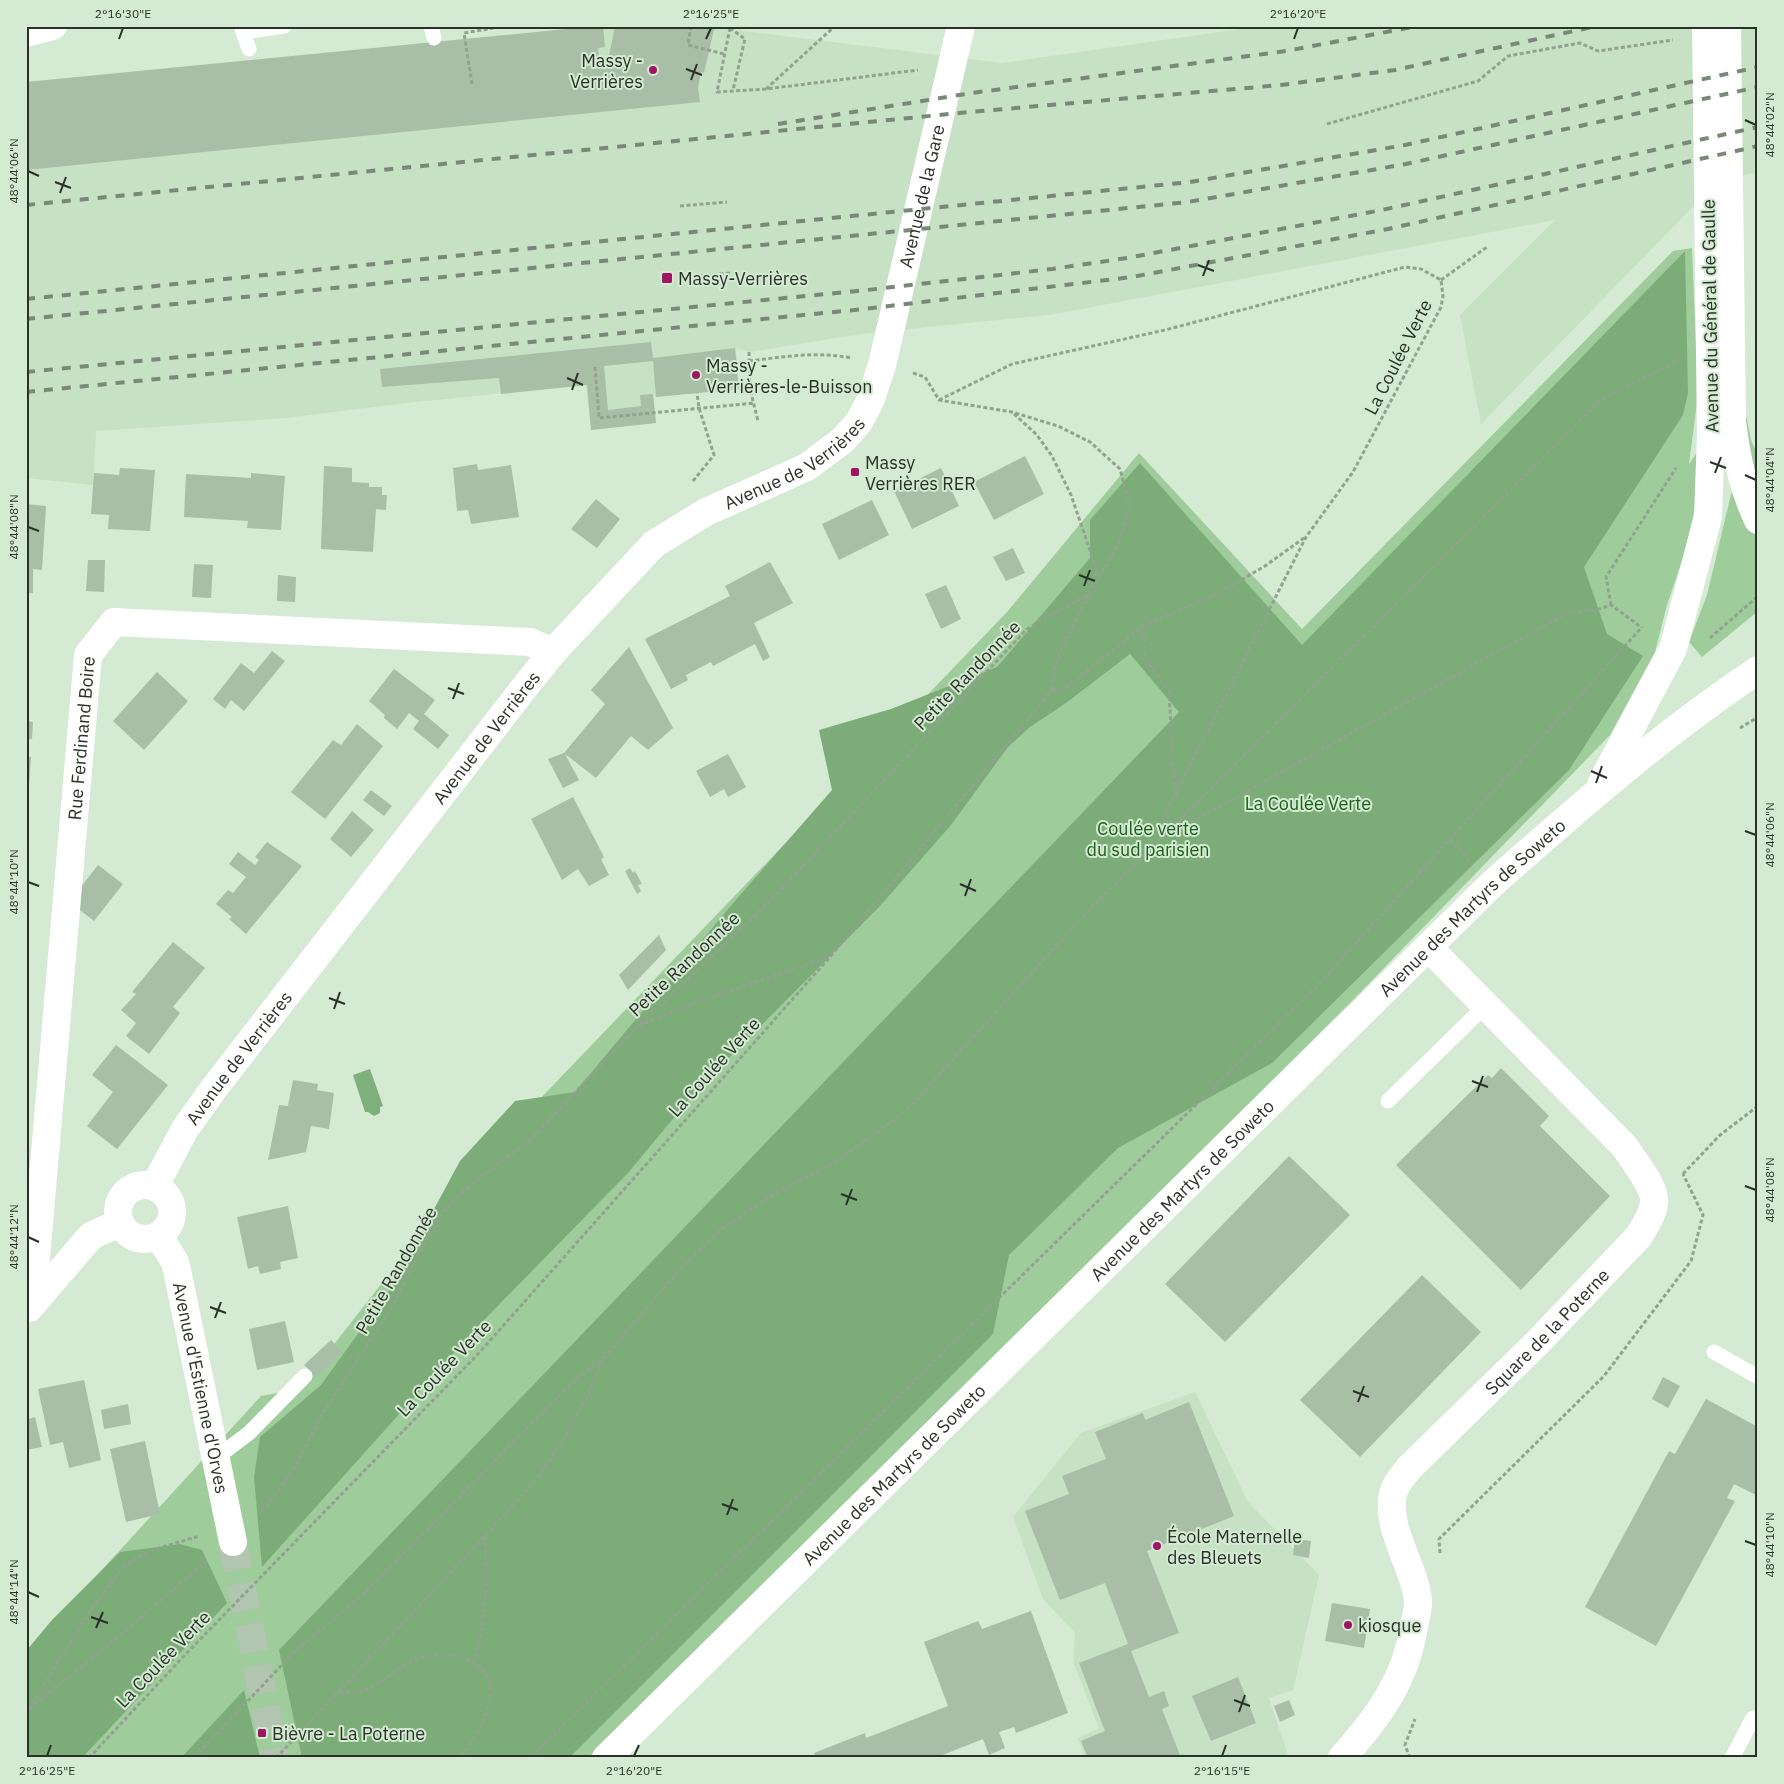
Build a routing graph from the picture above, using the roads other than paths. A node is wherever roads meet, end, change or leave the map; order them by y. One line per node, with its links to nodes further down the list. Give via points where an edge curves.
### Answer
1 (53, 26): 7 (street)
2 (284, 26): 6 (lane)
3 (961, 26): 9 (street, Avenue de la Gare)
4 (1706, 26): 13 (street, Avenue du Général de Gaulle, via 1711,435 1708,517 1673,649)
5 (1727, 26): 10 (street, Avenue du Général de Gaulle, via 1732,422 1744,492)
6 (242, 29): 8 (lane)
7 (26, 33)
8 (249, 49)
9 (882, 365): 11 (street, Avenue de Verrières, via 871,399 859,422 842,440 807,466 706,512 654,544)
10 (1758, 520)
11 (553, 652): 17 (street, Avenue de Verrières, via 215,1087 185,1129); 20 (street, Rue Ferdinand Boire, via 530,642 114,622 88,656)
12 (1758, 670): 13 (street, Avenue des Martyrs de Soweto, via 1717,696)
13 (1596, 792): 14 (street, Avenue des Martyrs de Soweto, via 1492,884)
14 (1428, 947): 15 (street); 27 (street, Avenue des Martyrs de Soweto)
15 (1485, 1006): 16 (lane); 29 (street, Square de la Poterne, via 1625,1147 1654,1198 1650,1217 1639,1236 1398,1482 1393,1493 1392,1510 1418,1601 1412,1638 1403,1670 1389,1699)
16 (1388, 1101)
17 (154, 1187): 18 (street, via 136,1186 122,1197); 19 (street, via 168,1197 173,1214 171,1223)
18 (119, 1223): 19 (street, via 125,1231 141,1240); 20 (street, via 91,1236)
19 (159, 1236): 24 (street, Avenue d'Estienne d'Orves, via 175,1262)
20 (29, 1308)
21 (1714, 1352): 23 (lane)
22 (305, 1376): 24 (lane, via 250,1433)
23 (1758, 1377)
24 (216, 1458): 25 (street, Avenue d'Estienne d'Orves)
25 (232, 1533)
26 (1756, 1716): 30 (lane)
27 (624, 1747): 28 (street, Avenue des Martyrs de Soweto)
28 (606, 1758)
29 (1342, 1758)
30 (1732, 1758)

